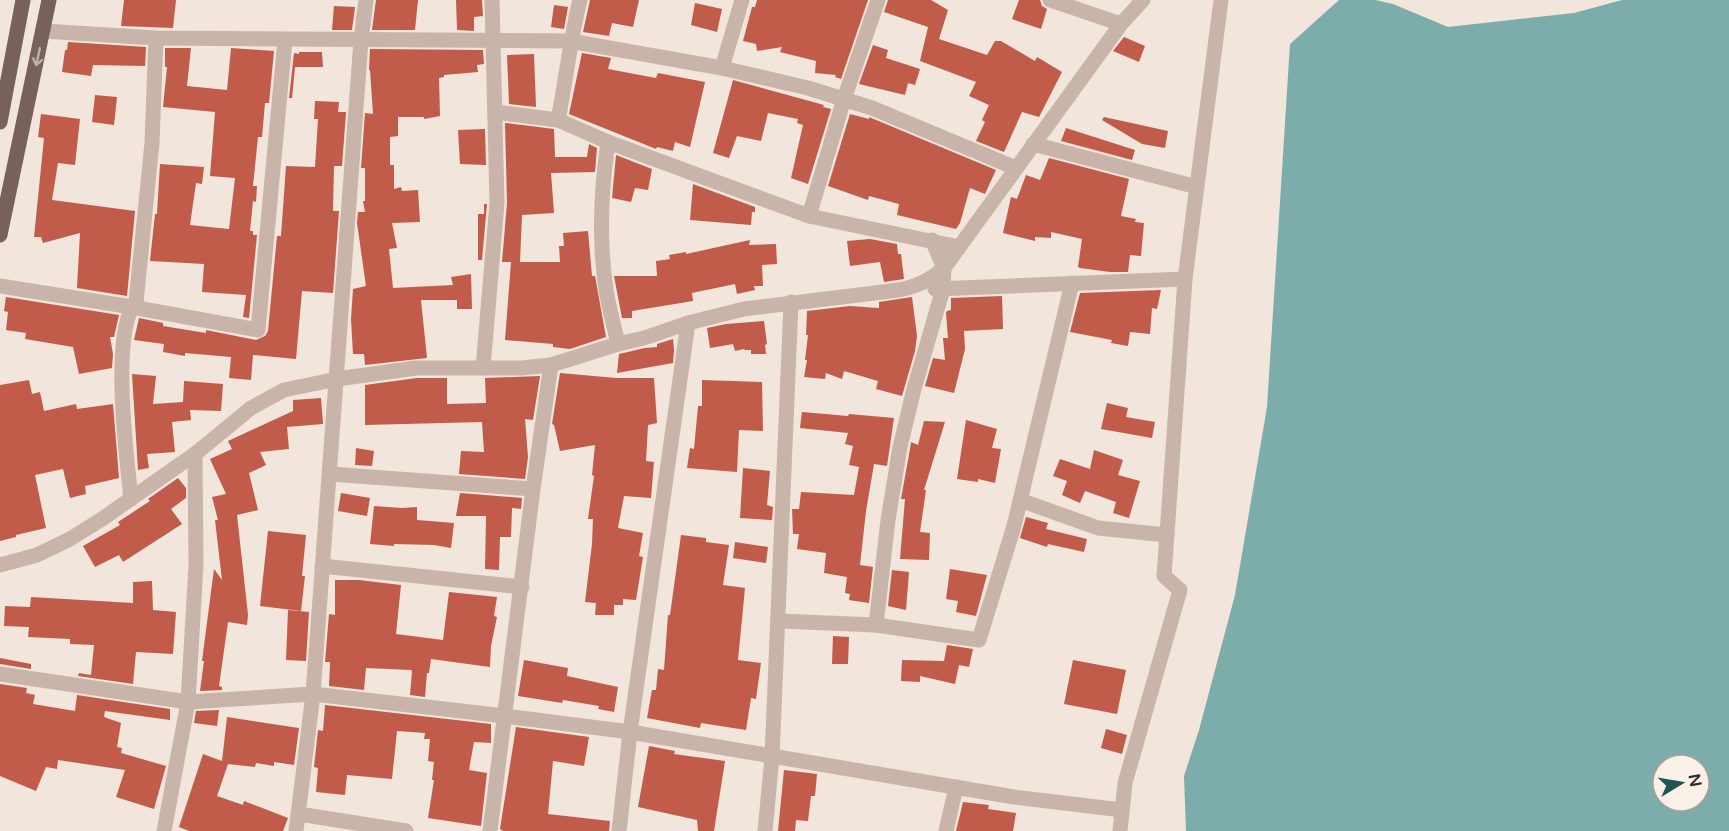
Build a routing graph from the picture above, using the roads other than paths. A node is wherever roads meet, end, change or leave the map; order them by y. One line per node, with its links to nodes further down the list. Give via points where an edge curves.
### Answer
1 (23, 0): 22 (main road)
2 (49, 0): 12 (main road)
3 (366, 0): 15 (street)
4 (492, 0): 16 (street)
5 (580, 0): 17 (street)
6 (742, 0): 18 (street)
7 (878, 0): 19 (street)
8 (1050, 0): 11 (street)
9 (1143, 0): 11 (street)
10 (1221, 0): 26 (street)
11 (1121, 24): 24 (street)
12 (43, 32): 13 (street); 28 (main road, one-way to 28)
13 (156, 38): 14 (street); 38 (street, via 152,143 136,302)
14 (285, 40): 15 (street); 38 (street, via 258,330)
15 (361, 40): 16 (street); 43 (street)
16 (493, 41): 17 (street); 20 (street)
17 (570, 41): 18 (street); 21 (street)
18 (722, 68): 19 (street)
19 (844, 99): 25 (street); 27 (street)
20 (495, 112): 21 (street); 42 (street, via 497,203)
21 (558, 120): 23 (street)
22 (0, 123)
23 (608, 142): 27 (street); 40 (street, via 602,179 603,243 606,288)
24 (1033, 144): 25 (street); 26 (street)
25 (1016, 168): 30 (street)
26 (1197, 187): 32 (street)
27 (809, 216): 29 (street)
28 (0, 235)
29 (932, 240): 30 (street); 31 (street)
30 (959, 247): 31 (street)
31 (944, 268): 35 (street); 36 (street, via 930,280)
32 (1185, 279): 33 (street); 49 (street)
33 (1072, 283): 35 (street); 48 (street)
34 (0, 286): 38 (street)
35 (944, 289): 36 (street); 54 (street, via 900,447)
36 (899, 290): 37 (street)
37 (791, 302): 39 (street); 53 (street)
38 (132, 307): 47 (street, via 127,316 123,352)
39 (688, 323): 40 (street); 59 (street)
40 (618, 344): 41 (street)
41 (551, 365): 42 (street); 46 (street)
42 (483, 368): 43 (street, via 416,368)
43 (337, 379): 44 (street, via 284,390 251,408); 45 (street)
44 (195, 454): 47 (street); 57 (street, via 196,565)
45 (330, 474): 46 (street); 51 (street)
46 (533, 489): 52 (street)
47 (131, 499): 50 (street, via 70,539 37,555)
48 (1020, 500): 49 (street, via 1098,528); 54 (street, via 979,640)
49 (1167, 535): 62 (street, via 1164,576 1180,590 1125,783)
50 (0, 565)
51 (322, 566): 52 (street); 56 (street)
52 (522, 587): 58 (street)
53 (778, 621): 54 (street); 60 (street)
54 (876, 625)
55 (0, 674): 57 (street)
56 (313, 694): 57 (street); 58 (street); 63 (street)
57 (188, 702): 64 (street)
58 (505, 716): 59 (street); 67 (street)
59 (630, 732): 60 (street); 68 (street)
60 (772, 757): 61 (street); 69 (street)
61 (956, 787): 62 (street); 70 (street)
62 (1122, 810): 71 (street)
63 (299, 814): 65 (street); 66 (street)
64 (164, 831)
65 (296, 831)
66 (406, 831)
67 (490, 831)
68 (619, 831)
69 (765, 831)
70 (946, 831)
71 (1120, 831)

